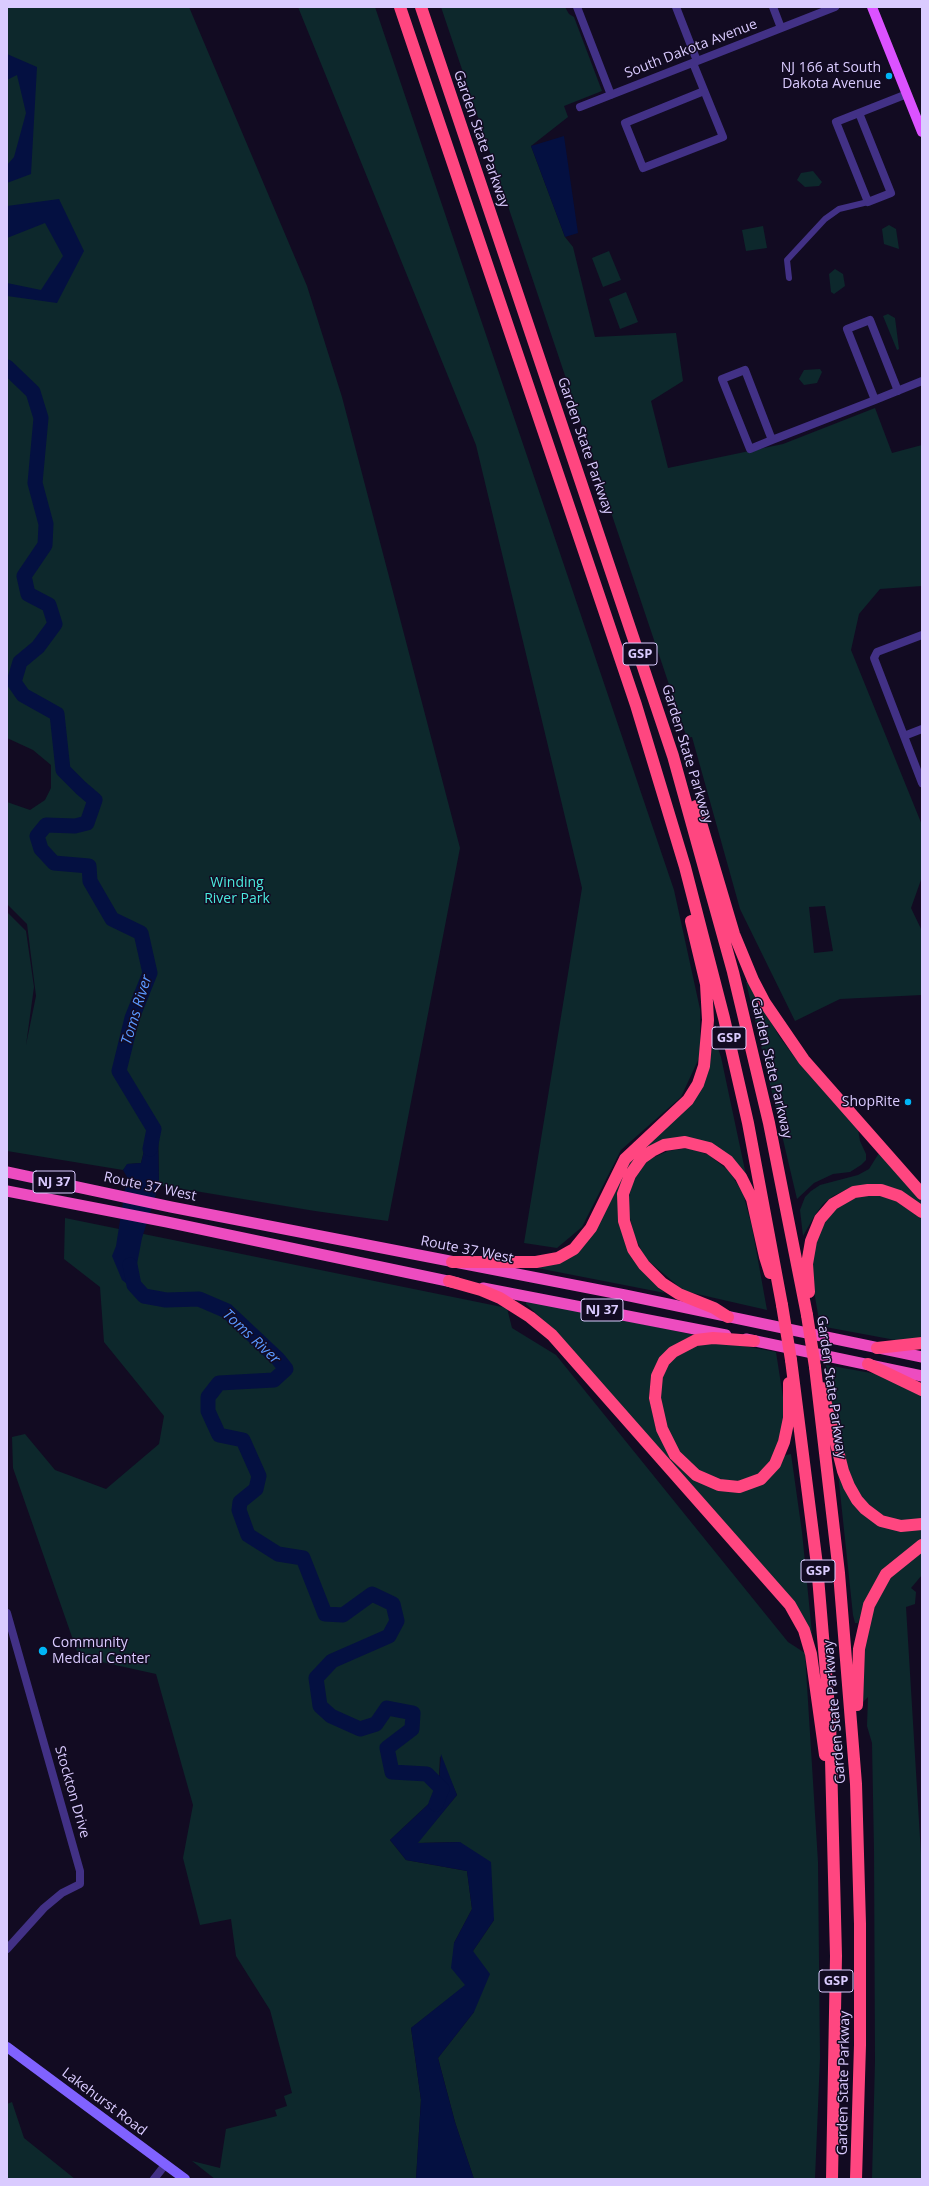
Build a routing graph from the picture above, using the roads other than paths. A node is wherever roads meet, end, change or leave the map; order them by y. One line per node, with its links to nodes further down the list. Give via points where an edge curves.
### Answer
1 (400, 7): 26 (highway, Garden State Parkway / GSP, via 621,658)
2 (421, 7): 23 (highway, Garden State Parkway / GSP)
3 (577, 7): 12 (street)
4 (676, 7): 9 (street)
5 (773, 7): 8 (street)
6 (835, 7): 8 (street, South Dakota Avenue)
7 (872, 7): 11 (main road)
8 (781, 28): 9 (street, South Dakota Avenue)
9 (695, 62): 10 (street); 12 (street, South Dakota Avenue)
10 (704, 92): 10 (street, via 722,137 643,168 625,123)
11 (907, 94): 14 (street); 15 (main road)
12 (611, 95): 13 (street, South Dakota Avenue)
13 (580, 107)
14 (859, 113): 16 (street, via 836,122); 16 (street, via 891,193)
15 (922, 132)
16 (868, 202): 17 (street, via 839,209 825,219 787,260)
17 (789, 278)
18 (922, 381): 19 (street)
19 (898, 390): 20 (street); 20 (street, via 870,320 847,329)
20 (875, 400): 21 (street)
21 (772, 440): 21 (street, via 750,449 722,379 744,370)
22 (922, 634): 25 (street, via 877,652 874,658)
23 (636, 641): 30 (highway, via 705,832 731,926 761,996 780,1028 807,1063); 35 (highway, Garden State Parkway / GSP, via 673,756 730,957 769,1123)
24 (922, 729): 25 (street)
25 (904, 736): 27 (street)
26 (658, 775): 32 (highway, via 707,991 708,1046 700,1078 682,1107 625,1159 591,1228 574,1249 558,1258 536,1262); 34 (highway, Garden State Parkway / GSP, via 696,906 724,1018 762,1191)
27 (922, 783)
28 (7, 1172): 32 (highway, Route 37 West / NJ 37)
29 (7, 1192): 33 (highway, NJ 37, via 98,1208)
30 (922, 1194)
31 (922, 1212): 35 (highway, via 899,1196 881,1190 854,1192 833,1204 820,1219 811,1241 807,1264)
32 (452, 1262): 36 (highway, Route 37 West / NJ 37)
33 (449, 1281): 37 (highway, NJ 37); 49 (highway, via 500,1298 552,1335 790,1606 804,1630 811,1654)
34 (782, 1305): 36 (highway, via 765,1257 754,1205 738,1172 724,1158 705,1147 685,1142 658,1148 646,1154 638,1163 624,1188 623,1214 631,1244 644,1265 662,1283); 41 (highway, Garden State Parkway / GSP, bridge)
35 (807, 1315): 43 (highway, Garden State Parkway / GSP, bridge)
36 (728, 1317): 39 (highway, Route 37 West / NJ 37)
37 (754, 1341): 41 (highway, via 713,1338 696,1340 673,1352 664,1361 657,1376 656,1402 664,1436 680,1461 704,1479 719,1485 739,1487 757,1481 772,1469 780,1454 787,1430); 42 (highway, NJ 37)
38 (922, 1343): 39 (highway)
39 (878, 1348): 40 (highway, Route 37 West / NJ 37)
40 (922, 1357)
41 (791, 1360): 49 (highway, Garden State Parkway / GSP, via 817,1566 830,1720)
42 (868, 1364): 44 (highway, NJ 37); 45 (highway)
43 (815, 1367): 46 (highway, via 841,1464 852,1494 865,1509 881,1521 901,1526); 50 (highway, Garden State Parkway / GSP, via 838,1573)
44 (922, 1376)
45 (922, 1390)
46 (922, 1524)
47 (922, 1545): 50 (highway, via 886,1574 866,1613 857,1668)
48 (7, 1613): 51 (street, Stockton Drive, via 80,1871 80,1884 62,1893 44,1908)
49 (831, 1782): 56 (highway, Garden State Parkway / GSP, via 836,1948)
50 (856, 1784): 57 (highway, Garden State Parkway / GSP, via 860,2045)
51 (7, 1949)
52 (7, 2047): 53 (main road, Lakehurst Road)
53 (165, 2165): 54 (street); 55 (main road, Lakehurst Road)
54 (154, 2179)
55 (185, 2179)
56 (832, 2179)
57 (856, 2179)

